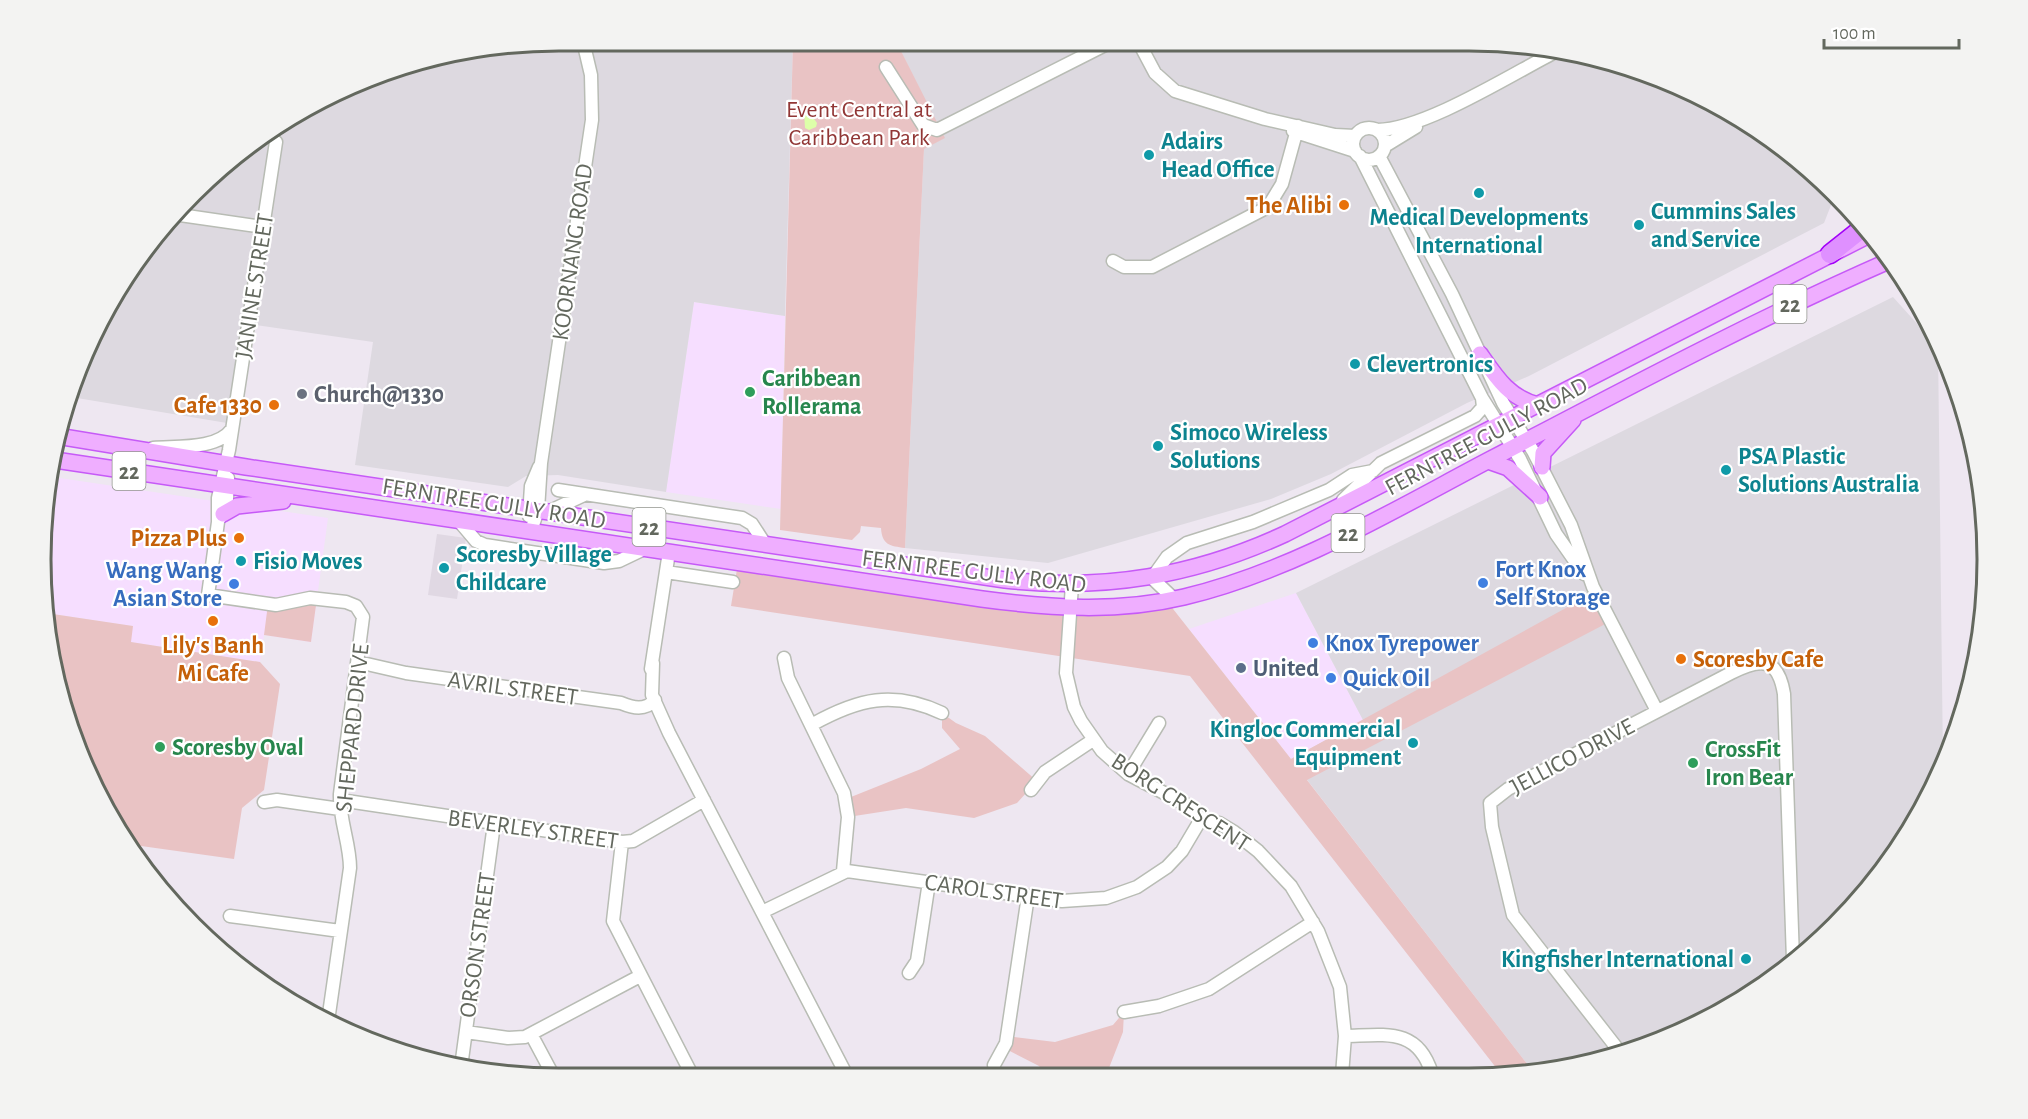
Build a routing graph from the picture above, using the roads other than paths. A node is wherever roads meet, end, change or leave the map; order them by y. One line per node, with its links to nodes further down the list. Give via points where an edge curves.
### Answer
1 (586, 51): 41 (street, KOORNANG ROAD, via 591,75 592,120 541,463 531,486)
2 (1094, 51): 5 (street, via 937,130 923,125)
3 (1143, 51): 7 (street, via 1155,74 1175,91)
4 (1546, 57): 6 (street)
5 (886, 68)
6 (1434, 115): 8 (street, via 1399,128); 11 (street)
7 (1297, 129): 9 (street); 12 (street); 18 (street, via 1279,190 1261,211 1152,267 1122,266)
8 (1377, 130): 9 (street, via 1363,130); 11 (street, via 1383,137)
9 (1355, 136): 12 (street)
10 (276, 142): 14 (street, JANINE STREET)
11 (1382, 151): 12 (street, via 1369,160); 20 (street)
12 (1358, 154): 21 (street)
13 (185, 216): 14 (street)
14 (263, 227): 25 (street, JANINE STREET)
15 (1858, 232): 17 (highway)
16 (1862, 238): 17 (main road, FERNTREE GULLY ROAD / 22)
17 (1830, 254): 22 (main road, FERNTREE GULLY ROAD / 22)
18 (1113, 261)
19 (1882, 264): 23 (main road, FERNTREE GULLY ROAD / 22, via 1786,306)
20 (1480, 354): 22 (main road, via 1511,393); 24 (street, via 1503,403)
21 (1482, 398): 24 (street); 29 (street, via 1483,407 1475,416)
22 (1538, 405): 24 (main road, FERNTREE GULLY ROAD / 22)
23 (1581, 411): 27 (main road, FERNTREE GULLY ROAD / 22); 34 (main road, via 1543,453)
24 (1506, 422): 27 (street); 30 (main road, FERNTREE GULLY ROAD / 22)
25 (232, 429): 28 (street, via 224,438 214,441); 33 (street, JANINE STREET)
26 (66, 437): 28 (main road, FERNTREE GULLY ROAD / 22)
27 (1520, 444): 32 (main road, FERNTREE GULLY ROAD / 22); 34 (street); 39 (street)
28 (140, 449): 33 (main road, FERNTREE GULLY ROAD / 22)
29 (1405, 451): 30 (street); 35 (street)
30 (1439, 457): 42 (main road, FERNTREE GULLY ROAD / 22)
31 (61, 461): 36 (main road, FERNTREE GULLY ROAD / 22)
32 (1488, 461): 39 (main road, via 1508,468); 54 (main road, FERNTREE GULLY ROAD / 22, via 1296,559 1230,584)
33 (227, 464): 36 (street, JANINE STREET); 41 (main road, FERNTREE GULLY ROAD / 22)
34 (1542, 467): 53 (street, via 1571,525)
35 (1373, 471): 42 (street); 50 (street, via 1352,475 1329,490 1252,522 1187,543 1167,557)
36 (225, 485): 40 (main road, FERNTREE GULLY ROAD / 22); 43 (street, JANINE STREET)
37 (558, 489): 38 (street)
38 (585, 494): 41 (street, FERNTREE GULLY ROAD); 46 (street, via 742,518 752,524)
39 (1540, 497): 53 (street, via 1556,534)
40 (319, 500): 43 (main road, via 237,506); 44 (main road, FERNTREE GULLY ROAD / 22)
41 (538, 510): 45 (street, KOORNANG ROAD); 46 (main road, FERNTREE GULLY ROAD / 22)
42 (1328, 514): 50 (main road, FERNTREE GULLY ROAD / 22, via 1228,559)
43 (220, 518): 56 (street, JANINE STREET, via 208,595 276,604 317,598 350,603)
44 (459, 521): 45 (main road, FERNTREE GULLY ROAD / 22); 47 (street, via 476,541 485,545 604,564)
45 (531, 531): 47 (main road, FERNTREE GULLY ROAD / 22)
46 (765, 544): 52 (main road, FERNTREE GULLY ROAD / 22, via 1005,580)
47 (644, 549): 48 (main road, FERNTREE GULLY ROAD / 22)
48 (669, 552): 49 (street); 55 (main road, FERNTREE GULLY ROAD / 22, via 982,600)
49 (666, 572): 51 (street); 59 (street, via 653,663)
50 (1152, 578): 52 (main road, FERNTREE GULLY ROAD / 22); 54 (street)
51 (733, 582)
52 (1071, 585): 55 (street, BORG CRESCENT)
53 (1593, 587): 60 (street)
54 (1174, 599): 55 (main road, FERNTREE GULLY ROAD / 22)
55 (1069, 608): 64 (street, BORG CRESCENT, via 1067,681 1074,707)
56 (361, 613): 58 (street, SHEPPARD DRIVE, via 364,625)
57 (784, 658): 63 (street, via 788,678)
58 (358, 666): 59 (street, AVRIL STREET, via 621,703); 69 (street, SHEPPARD DRIVE)
59 (652, 702): 68 (street)
60 (1657, 711): 80 (street, via 1750,664 1771,664 1780,674 1784,694); 88 (street, JELLICO DRIVE, via 1508,789 1490,803 1493,834 1513,915)
61 (942, 713): 63 (street, via 910,701 876,699)
62 (1159, 723): 65 (street)
63 (813, 724): 73 (street, via 847,803)
64 (1093, 740): 65 (street, BORG CRESCENT); 66 (street, via 1045,772)
65 (1128, 774): 70 (street, BORG CRESCENT, via 1187,805)
66 (1031, 790)
67 (264, 802): 69 (street, BEVERLEY STREET)
68 (705, 803): 72 (street, BEVERLEY STREET, via 633,841); 76 (street)
69 (340, 805): 71 (street, BEVERLEY STREET); 79 (street, SHEPPARD DRIVE, via 350,862)
70 (1201, 819): 75 (street, CAROL STREET, via 1167,867 1125,893 1081,902); 78 (street, BORG CRESCENT, via 1220,823 1258,851 1291,886)
71 (494, 824): 72 (street, BEVERLEY STREET); 85 (street, ORSON STREET)
72 (622, 842): 82 (street, via 612,918)
73 (843, 872): 74 (street, CAROL STREET); 76 (street)
74 (929, 882): 75 (street, CAROL STREET); 81 (street, via 917,961)
75 (1028, 896): 90 (street, via 1006,1043)
76 (762, 912): 93 (street)
77 (230, 916): 79 (street)
78 (1313, 922): 83 (street, via 1209,989 1159,1006); 87 (street, BORG CRESCENT, via 1340,987)
79 (340, 931): 84 (street, SHEPPARD DRIVE)
80 (1793, 951)
81 (909, 973)
82 (640, 976): 86 (street); 92 (street)
83 (1124, 1012)
84 (329, 1013)
85 (466, 1032): 86 (street, via 512,1039); 89 (street, ORSON STREET)
86 (531, 1034): 91 (street)
87 (1345, 1036): 94 (street, BORG CRESCENT); 95 (street, via 1404,1038 1420,1048)
88 (1615, 1046)
89 (461, 1058)
90 (994, 1065)
91 (549, 1068)
92 (688, 1068)
93 (843, 1068)
94 (1343, 1068)
95 (1428, 1068)

